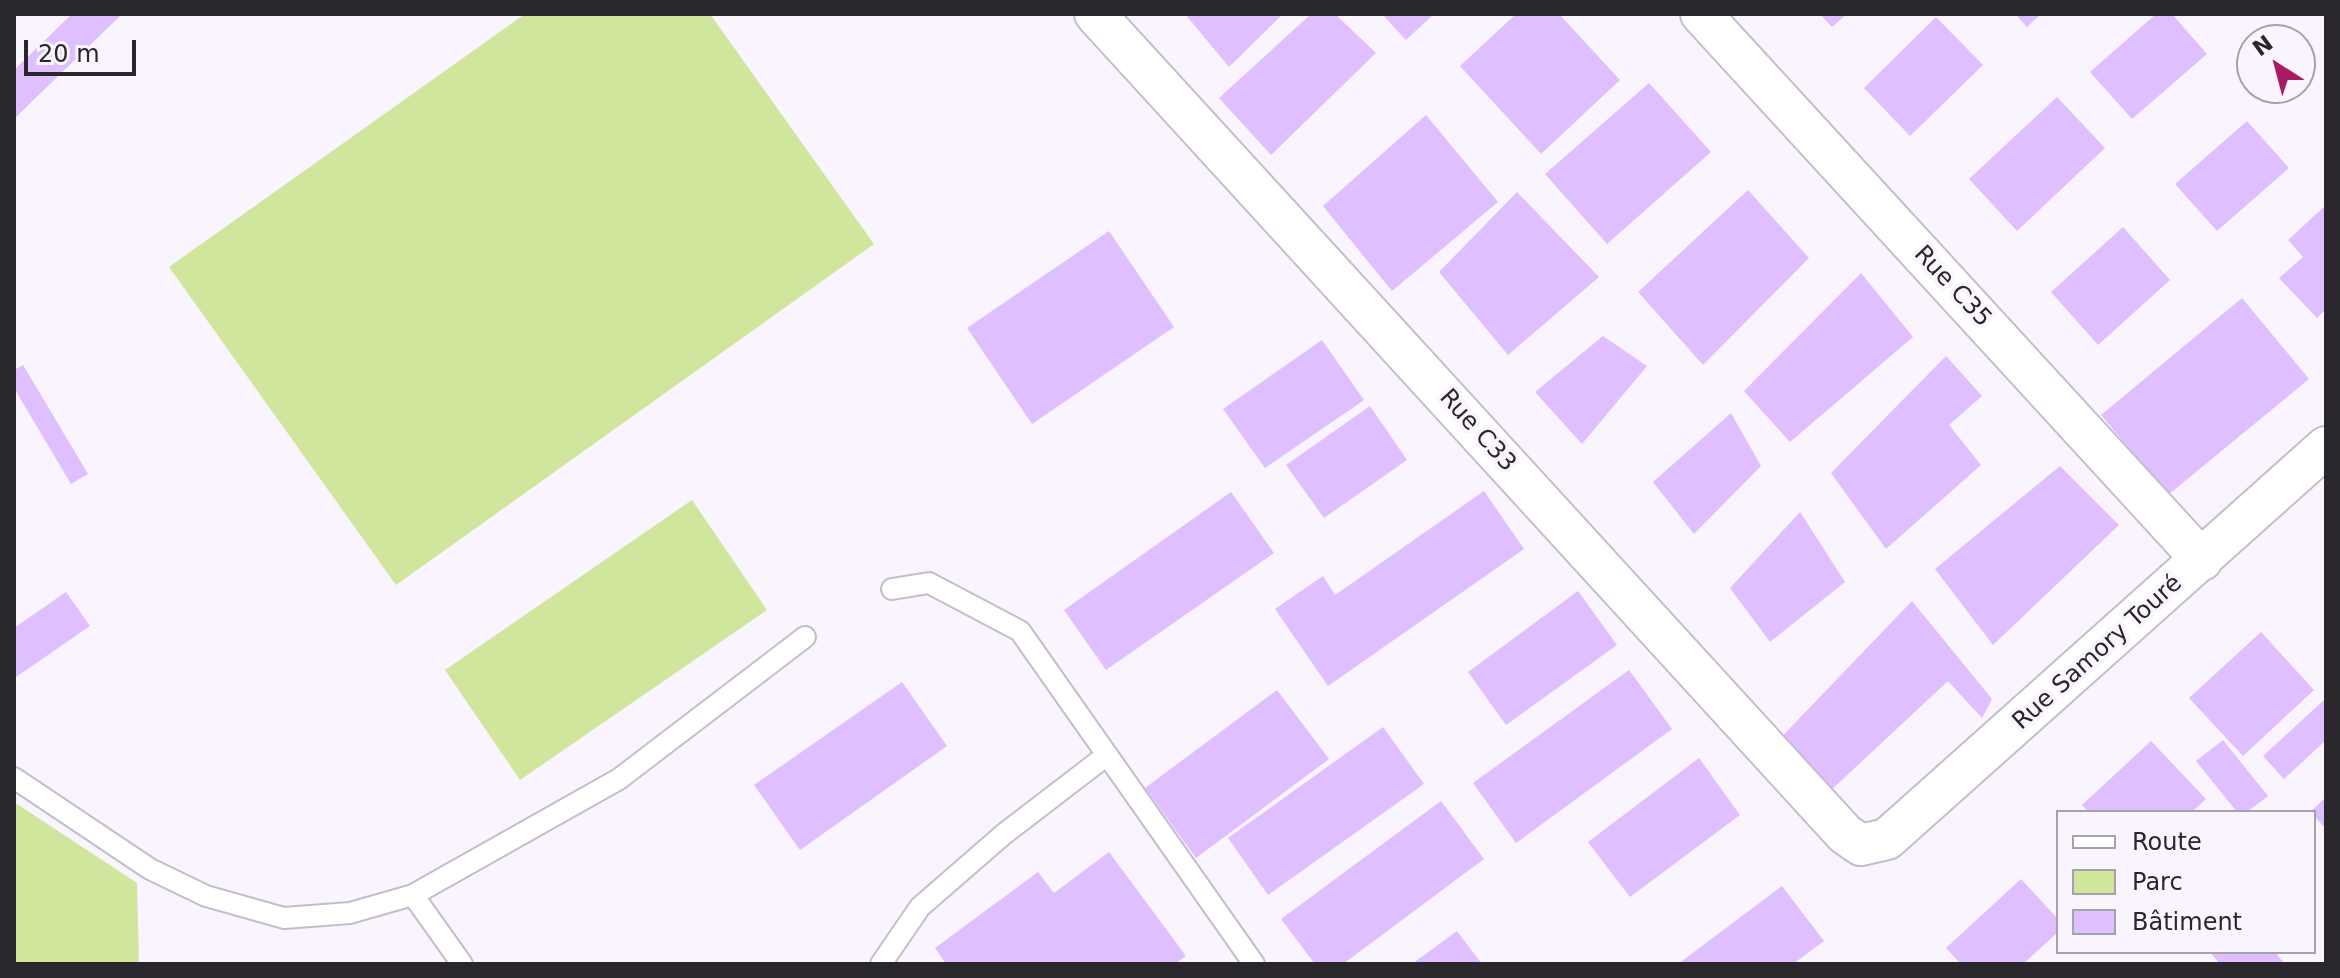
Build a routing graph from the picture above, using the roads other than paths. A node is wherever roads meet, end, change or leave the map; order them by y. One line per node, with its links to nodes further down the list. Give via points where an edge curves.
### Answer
1 (1095, 14): 9 (street, Rue C33, via 1845,834)
2 (1701, 14): 4 (street, Rue C35)
3 (2326, 447): 4 (street, Rue Samory Touré)
4 (2202, 560): 9 (street, Rue Samory Touré, via 1887,839)
5 (892, 589): 7 (lane, via 929,583 1020,631)
6 (805, 637): 10 (lane, via 619,779)
7 (1107, 755): 12 (lane, via 920,907); 13 (lane)
8 (14, 778): 10 (lane, via 150,869 206,896 284,918 350,913)
9 (1861, 845)
10 (413, 895): 11 (lane)
11 (462, 964)
12 (881, 964)
13 (1254, 964)

